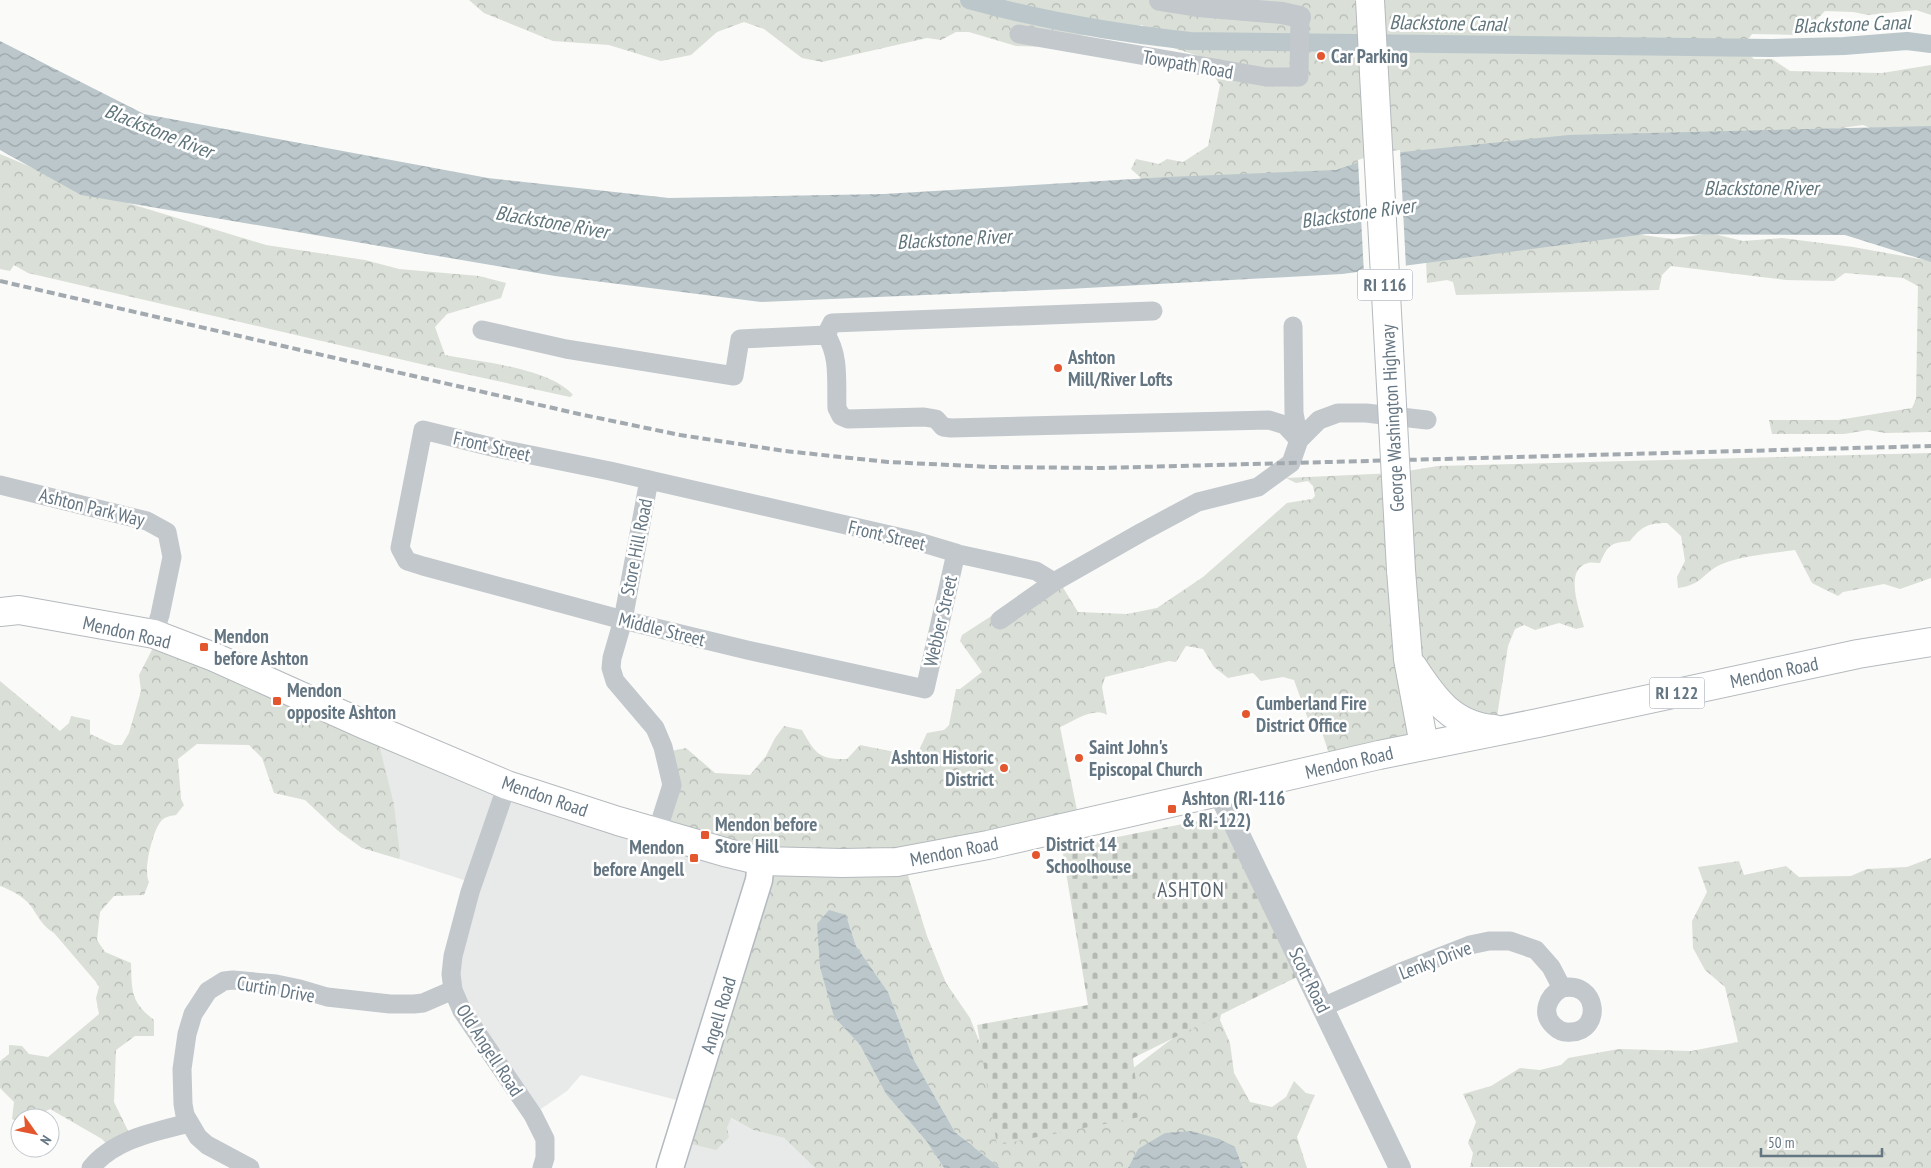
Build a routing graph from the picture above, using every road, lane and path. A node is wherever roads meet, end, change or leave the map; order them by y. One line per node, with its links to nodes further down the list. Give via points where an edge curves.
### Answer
1 (1160, 0): 3 (street, via 1282,13)
2 (1370, 0): 21 (main road, George Washington Highway / RI 116, bridge, via 1400,570)
3 (1300, 21): 4 (street, Towpath Road, via 1299,77 1266,78)
4 (1019, 34)
5 (1152, 311): 8 (street, via 832,323)
6 (1293, 326): 10 (street, via 1294,413)
7 (482, 330): 8 (street, via 566,349 734,376 740,339)
8 (826, 335): 10 (street, via 835,358 837,408 840,416 848,419 924,417 936,419 950,428 1269,420 1285,425)
9 (1427, 420): 10 (street, via 1338,413 1319,420)
10 (1299, 440): 15 (street, via 1291,463 1258,487 1198,502)
11 (649, 480): 13 (street, Front Street, via 916,540); 14 (street, Front Street, via 423,430 400,548); 17 (street, Store Hill Road)
12 (0, 485): 19 (street, Ashton Park Way, via 147,521 167,532 172,557)
13 (956, 553): 15 (street, Front Street, via 1036,571); 22 (street, Webber Street)
14 (404, 558): 17 (street, Middle Street, via 423,566)
15 (1054, 582): 18 (street)
16 (0, 612): 19 (main road, Mendon Road, via 19,610)
17 (623, 620): 22 (street, Middle Street); 27 (street, Store Hill Road, via 611,668 615,681 655,728 672,785)
18 (1000, 620)
19 (154, 634): 25 (main road, Mendon Road)
20 (1931, 642): 23 (main road, Mendon Road / RI 122, via 1821,662)
21 (1408, 659): 23 (main road, via 1434,696 1456,718 1479,727); 24 (main road, George Washington Highway / RI 116)
22 (925, 689)
23 (1510, 729): 24 (main road, Mendon Road / RI 122)
24 (1424, 745): 26 (main road, Mendon Road)
25 (507, 785): 27 (main road, Mendon Road); 30 (street, Old Angell Road, via 470,892 451,974)
26 (1219, 793): 28 (main road, Mendon Road, via 897,862); 31 (street, Scott Road)
27 (657, 832): 28 (main road, Mendon Road)
28 (761, 861): 36 (main road, Angell Road, via 759,880)
29 (1562, 988): 31 (street, Lenky Drive, via 1551,967 1536,950 1510,941 1489,941 1470,944)
30 (453, 990): 32 (street, Curtin Drive, via 423,1003 390,1004 327,997 276,984 224,981 208,991 197,1006 187,1034 182,1092); 35 (street, Old Angell Road, via 462,1010 533,1115 546,1145)
31 (1323, 1007): 37 (street, Scott Road)
32 (189, 1123): 33 (street, via 120,1145); 34 (street, via 207,1145)
33 (91, 1168)
34 (250, 1168)
35 (542, 1168)
36 (670, 1168)
37 (1400, 1168)

